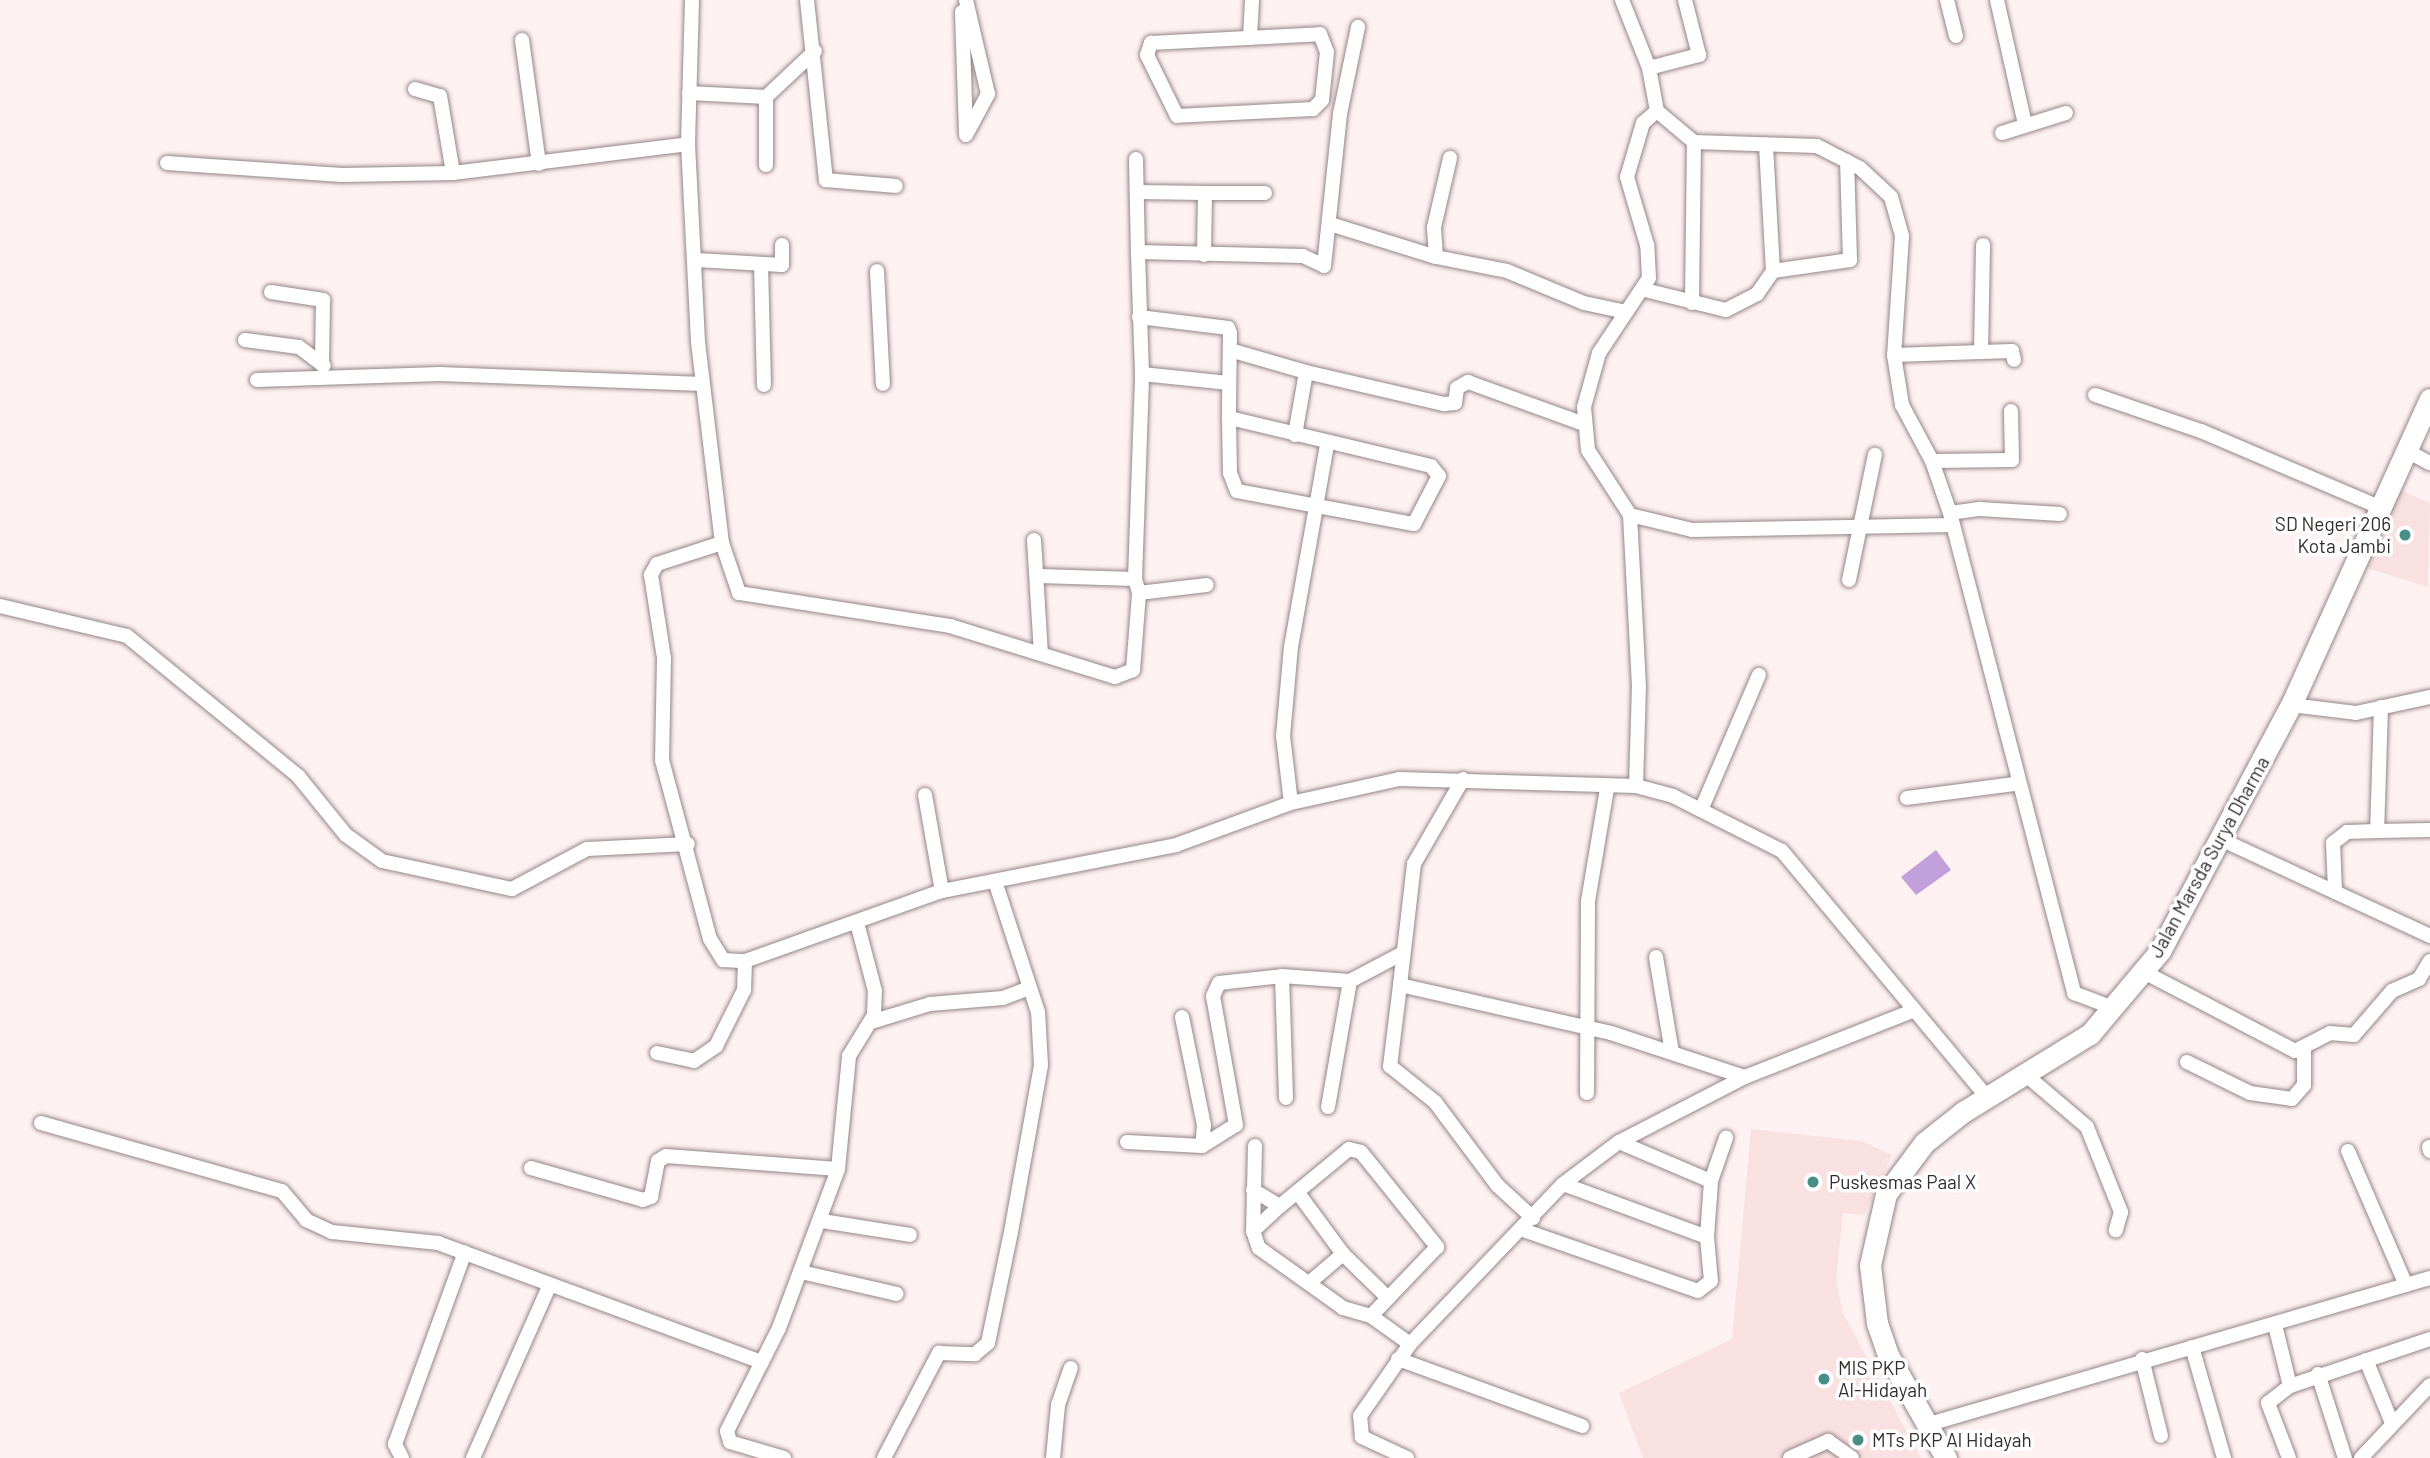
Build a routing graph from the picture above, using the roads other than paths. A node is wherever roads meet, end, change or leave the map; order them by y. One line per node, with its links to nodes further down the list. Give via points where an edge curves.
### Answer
1 (692, 0): 16 (street)
2 (807, 0): 13 (street)
3 (964, 0): 3 (street, via 966,135 988,94)
4 (1252, 0): 11 (street)
5 (1622, 0): 14 (street)
6 (1685, 0): 14 (street, via 1699,55)
7 (1947, 0): 10 (street)
8 (1997, 0): 22 (street)
9 (1358, 27): 21 (street)
10 (1955, 36)
11 (1250, 38): 18 (street, via 1320,34 1327,52); 18 (street, via 1151,43 1147,55 1172,114)
12 (522, 40): 31 (street)
13 (815, 51): 17 (street); 34 (street, via 826,180)
14 (1649, 68): 19 (street)
15 (415, 89): 33 (street, via 440,96)
16 (689, 93): 17 (street); 25 (street)
17 (766, 97): 32 (street)
18 (1318, 107): 21 (street)
19 (1657, 111): 24 (street); 48 (street, via 1643,123 1627,177 1647,245)
20 (2066, 113): 22 (street)
21 (1340, 114): 38 (street)
22 (2025, 124): 23 (street)
23 (2002, 133)
24 (1694, 142): 26 (street); 50 (street)
25 (688, 144): 31 (street); 44 (street)
26 (1766, 144): 29 (street, via 1801,141); 47 (street)
27 (1450, 158): 43 (street, via 1434,227)
28 (1136, 159): 35 (street)
29 (1847, 161): 47 (street, via 1850,260); 56 (street, via 1879,183 1898,214 1902,236)
30 (167, 163): 33 (street, via 342,176)
31 (539, 163): 33 (street)
32 (766, 165)
33 (453, 173)
34 (896, 186)
35 (1137, 192): 36 (street); 41 (street)
36 (1205, 193): 37 (street); 42 (street)
37 (1265, 193)
38 (1330, 224): 42 (street, via 1324,266 1303,256); 43 (street)
39 (782, 245): 45 (street, via 782,265)
40 (1983, 245): 55 (street)
41 (1138, 252): 42 (street); 52 (street)
42 (1204, 255)
43 (1436, 257): 51 (street, via 1499,268)
44 (697, 260): 45 (street); 64 (street)
45 (761, 264): 66 (street)
46 (877, 271): 65 (street)
47 (1773, 271): 50 (street, via 1737,309)
48 (1645, 290): 50 (street); 51 (street)
49 (271, 292): 58 (street, via 324,300)
50 (1692, 303)
51 (1623, 311): 71 (street, via 1587,385)
52 (1139, 317): 54 (street, via 1223,326); 60 (street)
53 (245, 340): 58 (street, via 299,347)
54 (1230, 350): 59 (street); 63 (street)
55 (1981, 352): 56 (street); 57 (street, via 2012,351)
56 (1894, 355): 76 (street, via 1902,405)
57 (2014, 360)
58 (322, 365): 61 (street)
59 (1306, 372): 71 (street, via 1444,404 1455,402 1457,387 1468,382); 72 (street)
60 (1142, 374): 63 (street); 89 (street)
61 (334, 377): 62 (street); 64 (street)
62 (257, 380)
63 (1229, 383): 70 (street)
64 (703, 384): 85 (street)
65 (883, 384)
66 (764, 385)
67 (2095, 395): 79 (street, via 2201,431)
68 (2430, 399): 74 (highway, Jalan Marsda Surya Dharma)
69 (2011, 411): 76 (street, via 2012,460)
70 (1229, 418): 72 (street); 78 (street, via 1237,491)
71 (1584, 424): 81 (street, via 1594,462)
72 (1295, 435): 73 (street)
73 (1327, 444): 78 (street); 78 (street, via 1431,466 1439,476 1414,524)
74 (2407, 451): 77 (street); 79 (highway, Jalan Marsda Surya Dharma)
75 (1875, 455): 83 (street)
76 (1932, 461): 82 (street)
77 (2430, 463)
78 (1315, 506): 102 (street, via 1300,572 1283,736)
79 (2379, 507): 94 (highway, Jalan Marsda Surya Dharma)
80 (2060, 514): 82 (street, via 1980,509)
81 (1630, 515): 83 (street, via 1692,530); 98 (street, via 1639,687)
82 (1951, 519): 83 (street); 97 (street)
83 (1863, 525): 87 (street)
84 (1034, 540): 86 (street)
85 (722, 543): 91 (street, via 733,583 747,598 950,626); 107 (street, via 651,568 664,657 662,760)
86 (1039, 576): 89 (street); 91 (street)
87 (1849, 580)
88 (1207, 585): 89 (street)
89 (1137, 586): 91 (street, via 1138,653 1126,676)
90 (0, 606): 107 (street, via 127,636 287,767 346,835 382,861 512,889 587,849)
91 (1041, 653)
92 (1759, 675): 103 (street)
93 (2430, 698): 95 (street)
94 (2291, 705): 95 (street, via 2356,713); 106 (highway, Jalan Marsda Surya Dharma)
95 (2381, 707): 105 (street)
96 (1463, 779): 99 (street); 102 (street, via 1399,779); 113 (street, via 1414,864)
97 (2015, 783): 101 (street); 122 (street, via 2074,993)
98 (1636, 786): 99 (street); 103 (street)
99 (1607, 789): 126 (street, via 1588,901)
100 (925, 795): 110 (street)
101 (1907, 798)
102 (1291, 803): 108 (street, via 1176,845)
103 (1701, 810): 123 (street, via 1782,851)
104 (2430, 830): 105 (street)
105 (2377, 831): 109 (street, via 2347,832 2333,843)
106 (2218, 838): 109 (street); 117 (highway, Jalan Marsda Surya Dharma)
107 (688, 844): 115 (street, via 717,953)
108 (995, 881): 110 (street); 121 (street)
109 (2334, 890): 112 (street)
110 (942, 891): 111 (street)
111 (856, 923): 115 (street); 125 (street, via 875,991)
112 (2430, 936)
113 (1403, 954): 119 (street); 120 (street)
114 (1656, 957): 129 (street)
115 (745, 961): 128 (street, via 744,990 716,1046 694,1061)
116 (2430, 961): 127 (street, via 2419,979 2392,991 2354,1035 2330,1033)
117 (2144, 972): 122 (highway, Jalan Marsda Surya Dharma); 127 (street, via 2288,1049)
118 (1282, 976): 119 (street); 135 (street); 141 (street, via 1215,987 1236,1125)
119 (1350, 981): 136 (street)
120 (1400, 985): 126 (street); 151 (street, via 1390,1066 1435,1102 1497,1185)
121 (1027, 989): 125 (street, via 1003,998 930,1004); 187 (street, via 1038,1012 1041,1065 988,1343 975,1354 939,1353)
122 (2116, 1009): 131 (highway, Jalan Marsda Surya Dharma)
123 (1910, 1012): 132 (street); 134 (street)
124 (1182, 1017): 141 (street, via 1204,1125)
125 (871, 1022): 145 (street, via 849,1056)
126 (1590, 1029): 129 (street); 133 (street)
127 (2304, 1050): 130 (street, via 2304,1085 2292,1099 2250,1093)
128 (657, 1053)
129 (1672, 1053): 132 (street)
130 (2187, 1062)
131 (2026, 1074): 134 (highway, Jalan Marsda Surya Dharma); 154 (street, via 2087,1127 2119,1204 2122,1223)
132 (1745, 1077): 140 (street)
133 (1587, 1093)
134 (1987, 1097): 181 (highway, Jalan Marsda Surya Dharma, via 1924,1143 1899,1170 1874,1228 1870,1265 1877,1323)
135 (1286, 1098)
136 (1328, 1107)
137 (41, 1123): 158 (street, via 282,1191 306,1220 332,1232)
138 (1726, 1138): 146 (street)
139 (1127, 1142): 141 (street)
140 (1619, 1142): 146 (street); 147 (street)
141 (1202, 1146)
142 (1255, 1146): 148 (street)
143 (2348, 1152): 164 (street)
144 (531, 1168): 145 (street, via 642,1200 651,1197 658,1161 666,1156)
145 (838, 1170): 152 (street)
146 (1711, 1181): 157 (street)
147 (1563, 1184): 151 (street); 157 (street)
148 (1253, 1191): 150 (street); 155 (street)
149 (1298, 1193): 150 (street); 159 (street); 166 (street, via 1349,1149 1361,1152 1437,1243)
150 (1280, 1206): 155 (street)
151 (1533, 1218): 153 (street)
152 (822, 1221): 156 (street); 160 (street)
153 (1523, 1230): 157 (street, via 1698,1291 1711,1281); 170 (street)
154 (2116, 1230)
155 (1252, 1231): 162 (street, via 1259,1248)
156 (910, 1235)
157 (1707, 1237)
158 (465, 1252): 163 (street); 184 (street, via 395,1444)
159 (1343, 1254): 162 (street); 166 (street)
160 (801, 1272): 165 (street); 175 (street)
161 (2430, 1278): 164 (street)
162 (1309, 1283): 167 (street, via 1343,1308)
163 (550, 1284): 175 (street); 185 (street)
164 (2406, 1285): 168 (street)
165 (897, 1294)
166 (1388, 1298): 167 (street)
167 (1371, 1316): 170 (street)
168 (2274, 1325): 171 (street); 179 (street)
169 (2430, 1339): 174 (street)
170 (1410, 1344): 172 (street)
171 (2192, 1347): 173 (street); 193 (street)
172 (1398, 1359): 182 (street); 189 (street, via 1358,1429 1362,1437)
173 (2142, 1359): 181 (street); 183 (street)
174 (2366, 1360): 177 (street); 180 (street)
175 (762, 1362): 186 (street, via 727,1438)
176 (1071, 1368): 188 (street, via 1058,1405)
177 (2318, 1374): 179 (street); 195 (street)
178 (2430, 1385): 180 (street)
179 (2290, 1386): 194 (street, via 2268,1403)
180 (2392, 1423): 196 (street)
181 (1926, 1425): 192 (highway, Jalan Marsda Surya Dharma)
182 (1582, 1426)
183 (2161, 1436)
184 (402, 1458)
185 (473, 1458)
186 (784, 1458)
187 (884, 1458)
188 (1053, 1458)
189 (1407, 1458)
190 (1790, 1458): 191 (street, via 1829,1441)
191 (1852, 1458)
192 (1946, 1458)
193 (2224, 1458)
194 (2288, 1458)
195 (2345, 1458)
196 (2361, 1458)

